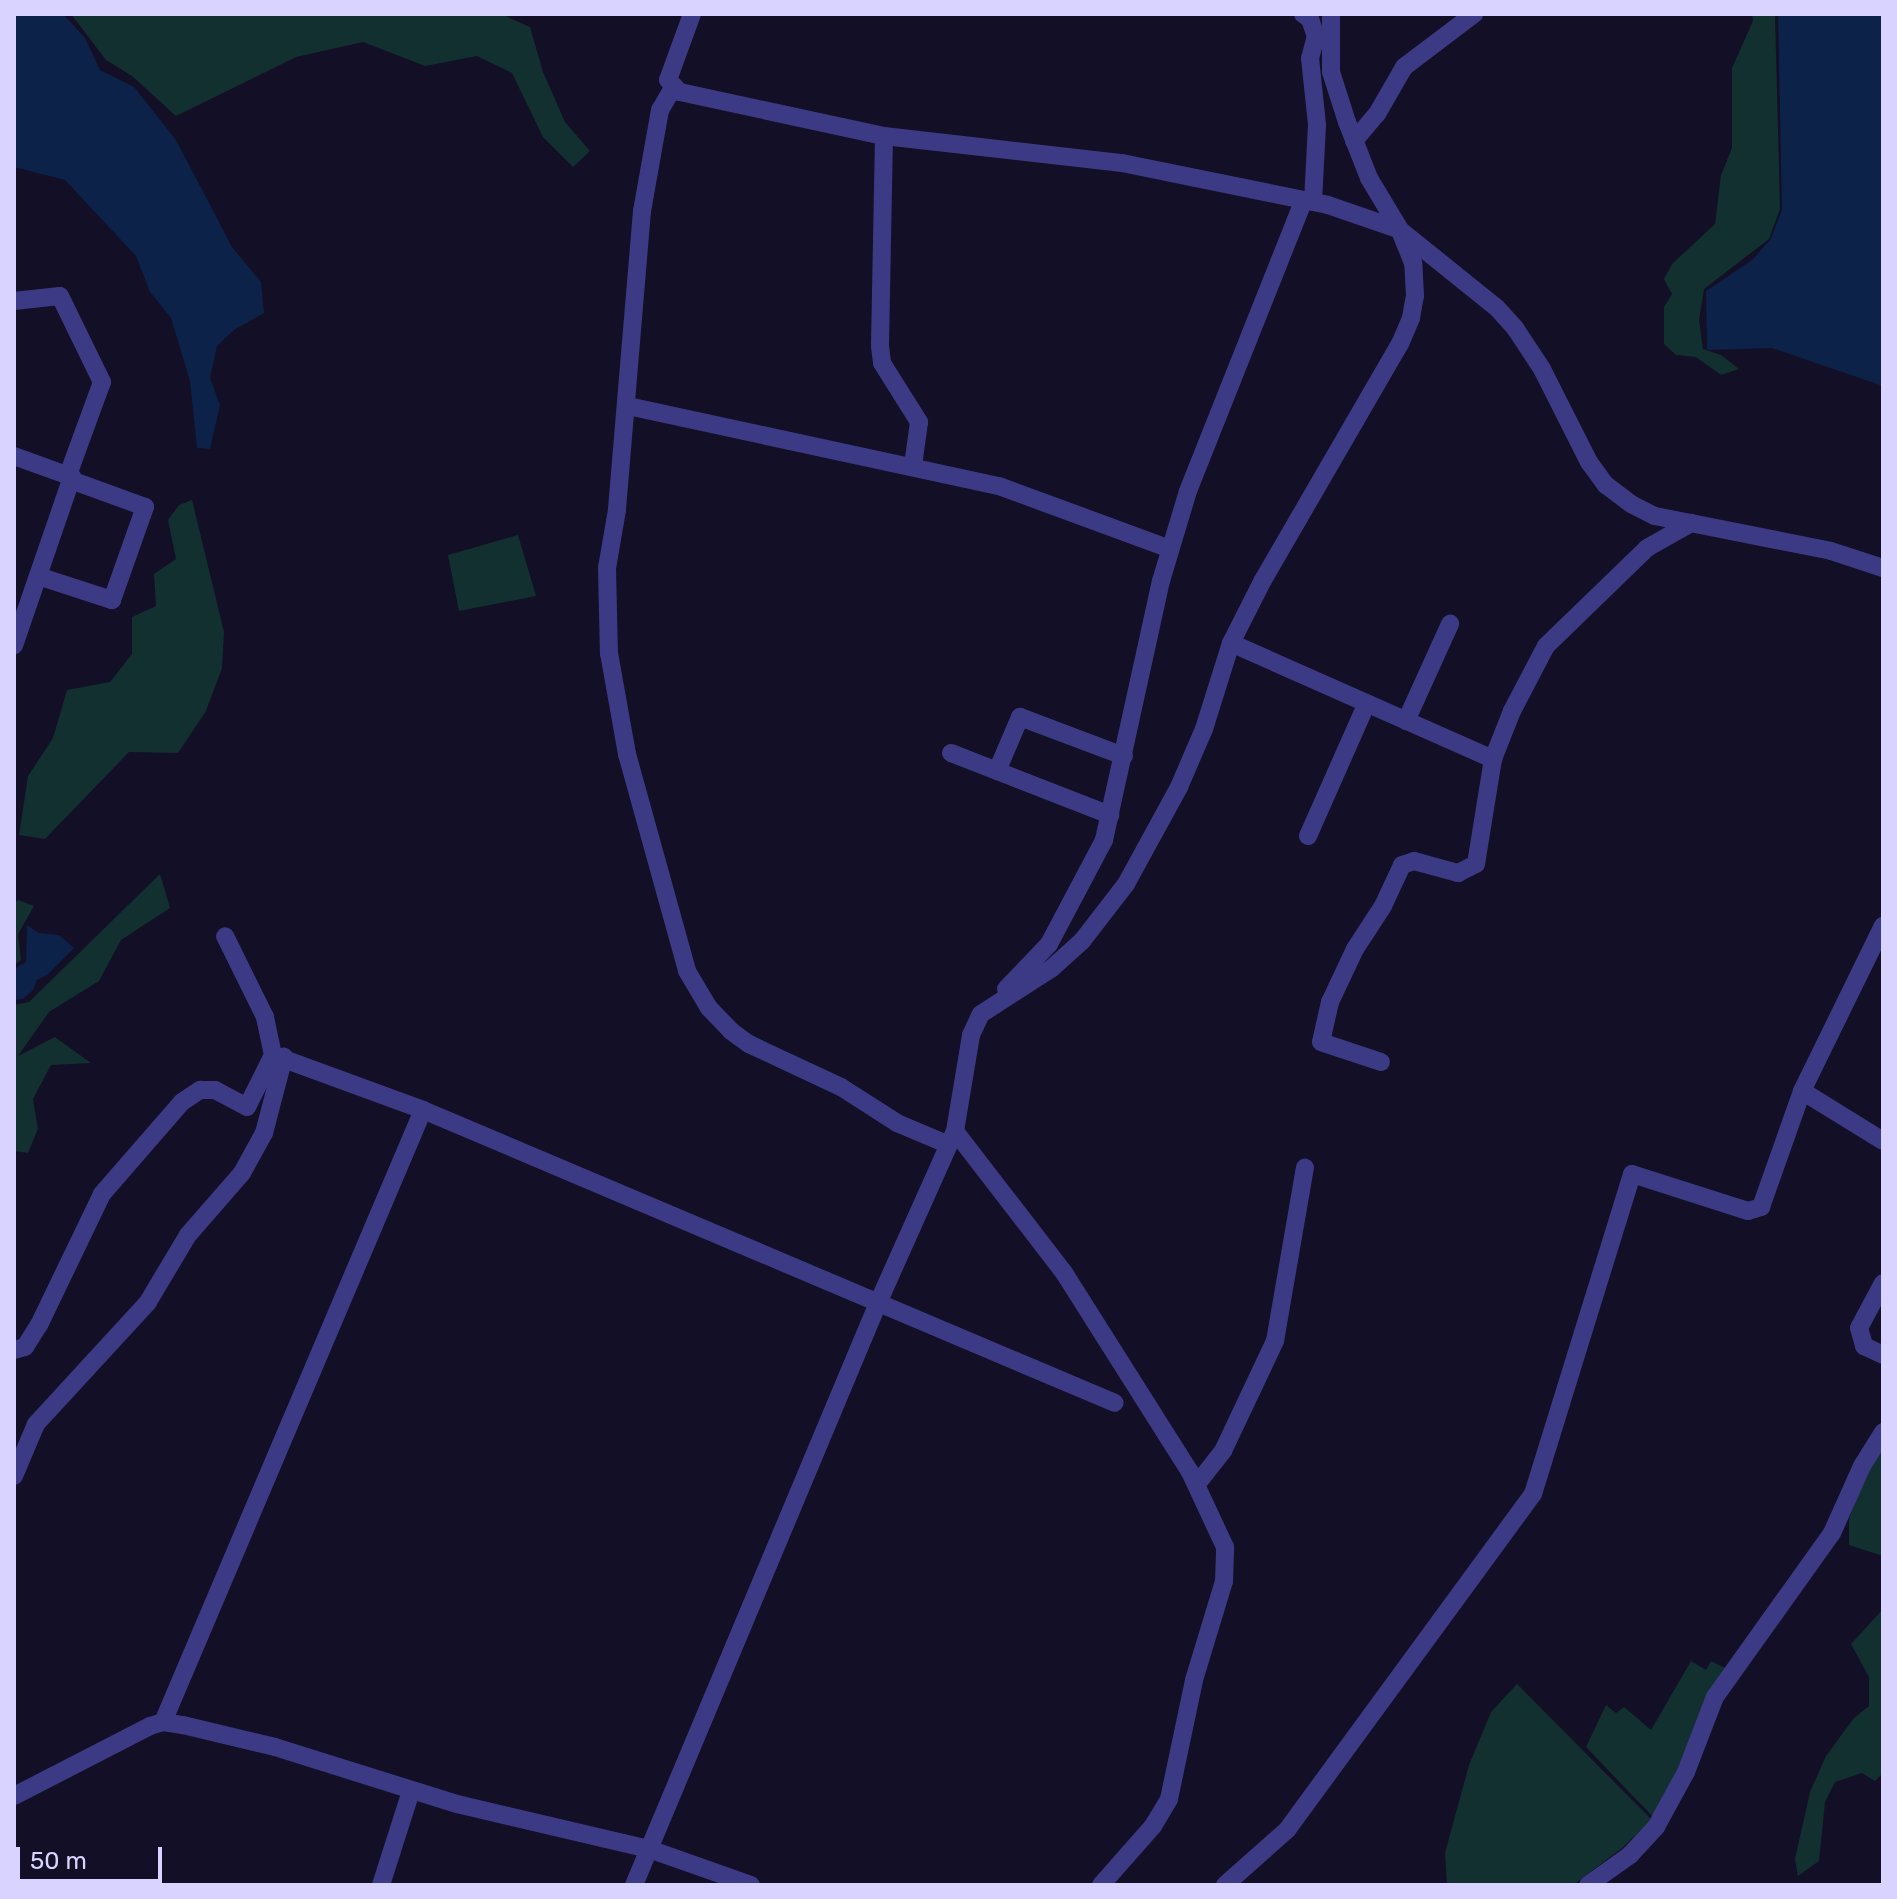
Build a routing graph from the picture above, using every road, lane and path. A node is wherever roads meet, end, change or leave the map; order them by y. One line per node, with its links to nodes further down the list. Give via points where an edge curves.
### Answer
1 (692, 14): 6 (street, via 668,80)
2 (1303, 14): 5 (street)
3 (1331, 14): 5 (street)
4 (1474, 14): 8 (street, via 1404,67)
5 (1322, 35): 8 (street); 9 (street, via 1310,58 1317,125)
6 (674, 86): 7 (street, via 680,92); 12 (street, via 660,110 648,174)
7 (884, 136): 9 (street, via 1122,163); 14 (street, via 880,346 882,363 919,422)
8 (1354, 141): 10 (street)
9 (1308, 201): 10 (street); 17 (street, via 1188,491)
10 (1400, 230): 16 (street, via 1515,328 1606,485 1655,516); 21 (street, via 1413,263 1411,318)
11 (14, 301): 15 (street, via 60,296 102,382)
12 (628, 406): 14 (street); 38 (street, via 607,568 609,653 627,754 687,971 709,1008 749,1044 841,1087 897,1123)
13 (14, 456): 15 (street)
14 (913, 466): 17 (street, via 999,486)
15 (70, 478): 19 (street); 19 (street, via 145,507 112,600)
16 (1691, 523): 18 (street, via 1831,551); 27 (street, via 1647,548 1546,646)
17 (1170, 549): 26 (street)
18 (1883, 568)
19 (38, 576): 22 (street)
20 (1450, 624): 24 (street)
21 (1231, 643): 23 (street); 33 (street, via 1179,787 1126,884 1082,941 1052,968)
22 (14, 645)
23 (1367, 703): 24 (street); 30 (street)
24 (1406, 721): 27 (street)
25 (951, 753): 28 (street)
26 (1124, 756): 28 (street, via 1020,717); 29 (street)
27 (1493, 759): 35 (street, via 1476,864 1458,873 1414,861 1402,865 1330,1002 1321,1042)
28 (997, 771): 29 (street)
29 (1110, 815): 33 (street, via 1104,840 1049,944)
30 (1308, 836)
31 (1883, 926): 36 (street)
32 (225, 936): 34 (street)
33 (981, 1014): 38 (street, via 971,1035)
34 (278, 1056): 37 (street); 43 (street, via 247,1107 215,1090 200,1090 182,1102 102,1194 39,1325 25,1347); 47 (street, via 264,1133 242,1173 188,1235 148,1302 36,1424)
35 (1381, 1062)
36 (1802, 1091): 39 (street); 57 (street, via 1761,1207 1748,1211 1632,1174 1533,1494 1287,1830)
37 (423, 1110): 42 (street); 49 (street)
38 (952, 1138): 42 (street); 48 (street, via 1065,1274)
39 (1883, 1141)
40 (1305, 1168): 48 (street, via 1275,1341 1223,1451)
41 (1883, 1283): 44 (street, via 1859,1328 1864,1346)
42 (878, 1303): 45 (street); 52 (street)
43 (14, 1350)
44 (1883, 1355)
45 (1115, 1403)
46 (1883, 1432): 58 (street, via 1832,1533 1715,1697 1686,1772 1656,1827 1630,1855)
47 (14, 1476)
48 (1197, 1484): 56 (street, via 1225,1547 1224,1581 1194,1680 1169,1799 1153,1826)
49 (163, 1722): 50 (street, via 275,1747); 51 (street)
50 (411, 1791): 52 (street); 53 (street)
51 (14, 1796)
52 (649, 1849): 54 (street); 55 (street)
53 (381, 1885)
54 (634, 1885)
55 (751, 1885)
56 (1101, 1885)
57 (1225, 1885)
58 (1588, 1885)

